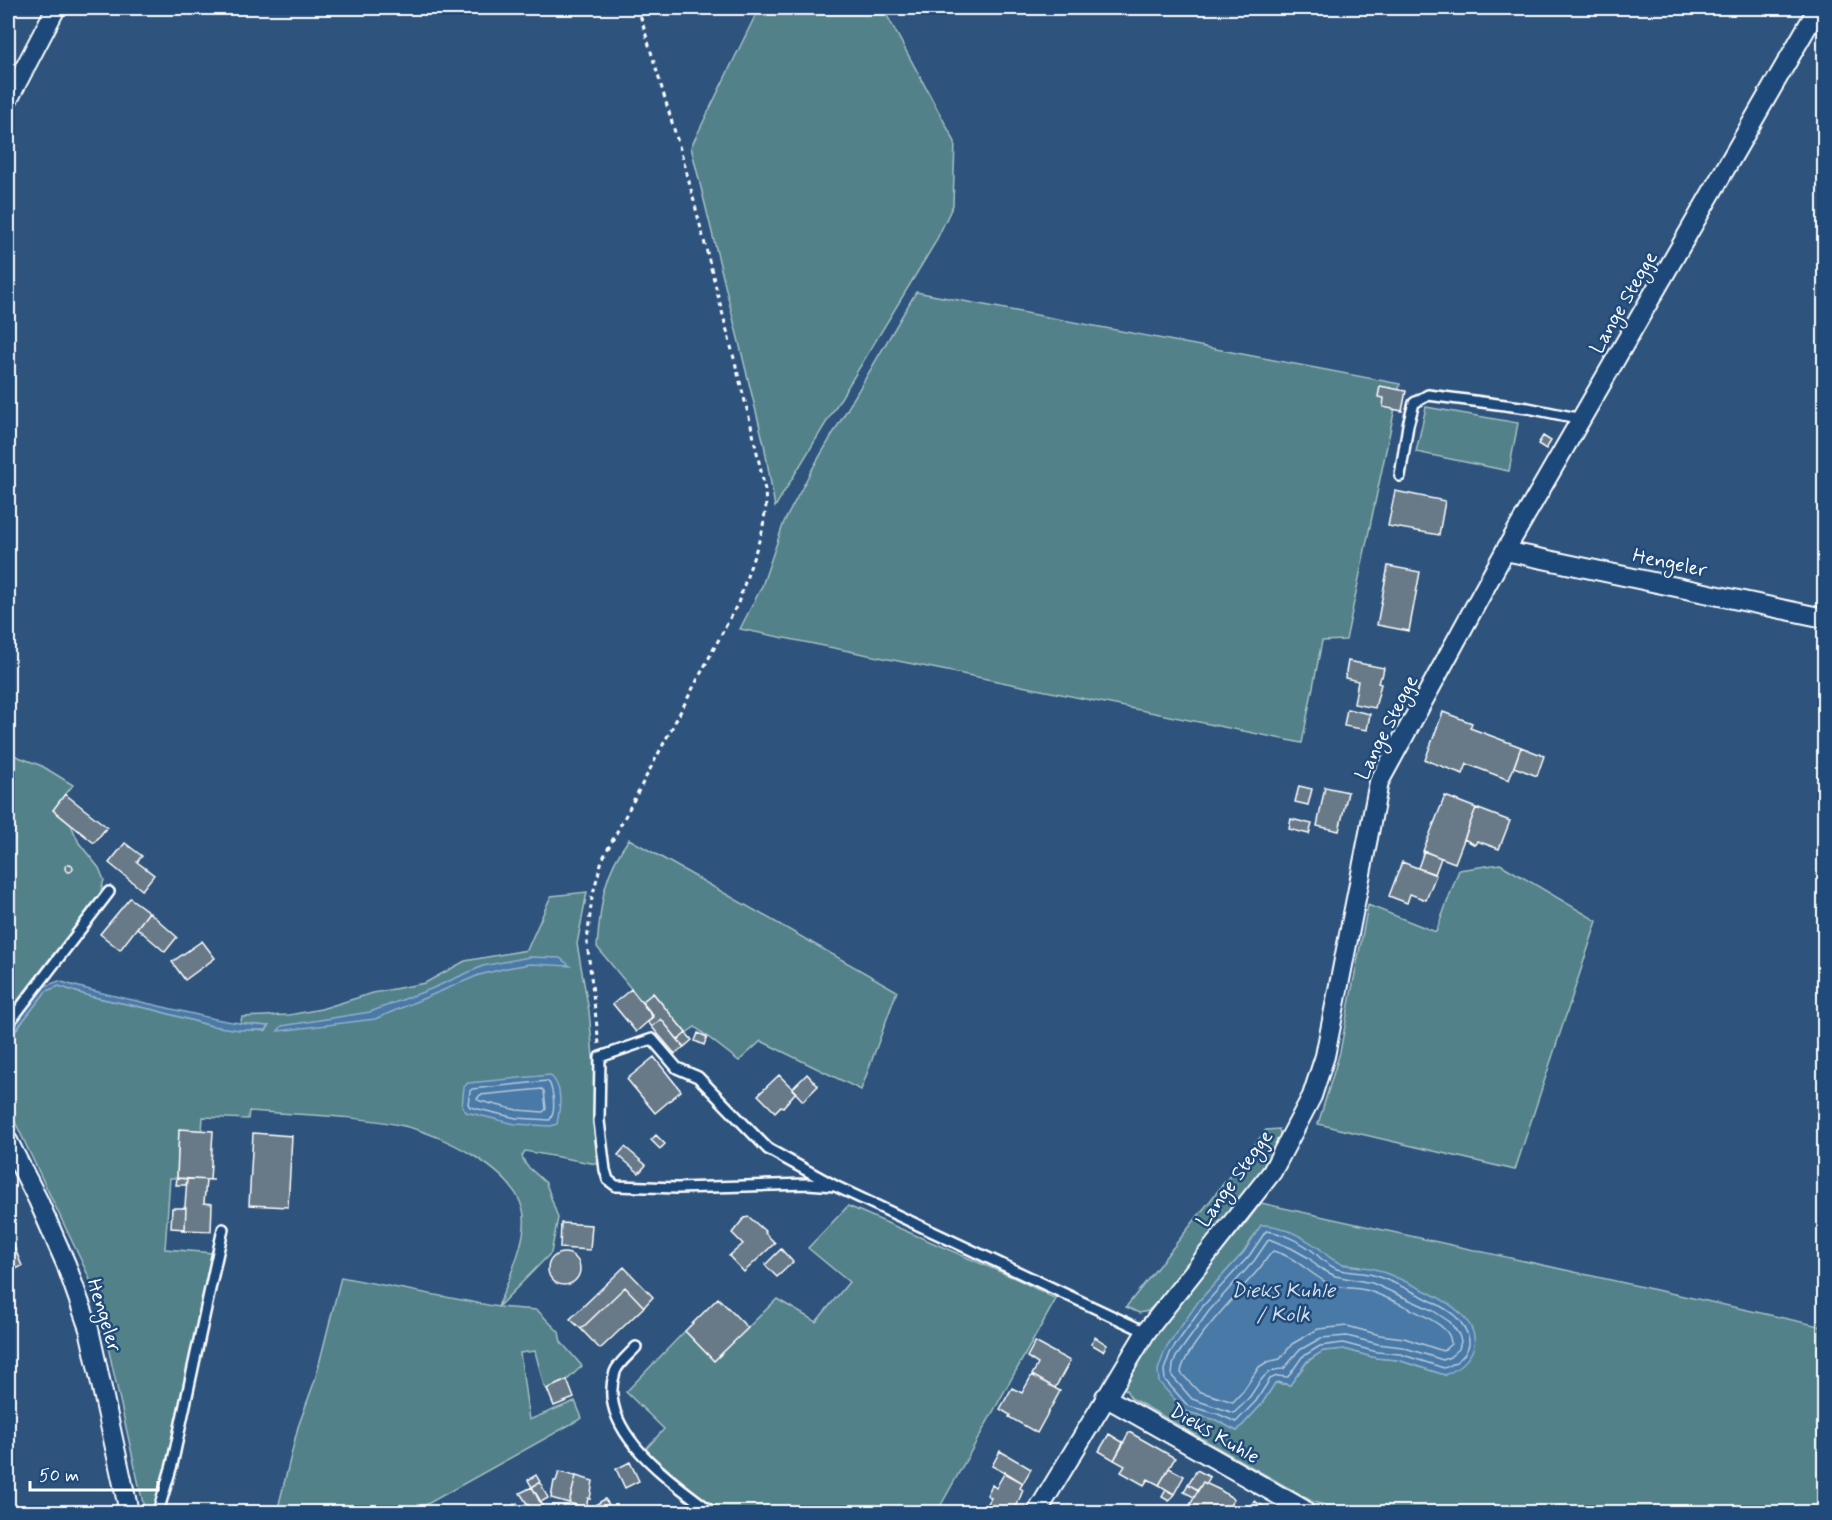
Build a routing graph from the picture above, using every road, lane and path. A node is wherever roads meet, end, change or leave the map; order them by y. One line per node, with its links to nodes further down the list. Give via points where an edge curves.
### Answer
1 (56, 8): 4 (street)
2 (638, 8): 11 (path, via 685,166 749,417 766,507 762,532 738,603 602,860 592,897 587,942)
3 (1818, 8): 5 (street, Lange Stegge)
4 (8, 100)
5 (1582, 419): 6 (lane, via 1428,395 1414,403); 7 (street, Lange Stegge)
6 (1400, 476)
7 (1505, 551): 8 (street, Hengeler); 15 (street, Lange Stegge, via 1379,782 1325,1056 1312,1096 1272,1172)
8 (1824, 618)
9 (109, 892): 10 (lane)
10 (8, 1024)
11 (600, 1057): 13 (lane, via 652,1039 677,1068 698,1077 768,1149); 13 (lane, via 599,1121 605,1170 608,1180 616,1186)
12 (8, 1141): 19 (street, Hengeler, via 61,1253 89,1329)
13 (835, 1186): 15 (lane)
14 (223, 1229): 20 (lane, via 172,1466)
15 (1146, 1332): 17 (street, Lange Stegge)
16 (636, 1347): 21 (lane, via 615,1369 611,1391 625,1431 646,1459)
17 (1105, 1397): 18 (street, Dieks Kuhle); 22 (street, Lange Stegge)
18 (1303, 1509)
19 (129, 1512)
20 (158, 1512)
21 (712, 1512)
22 (1037, 1512)

